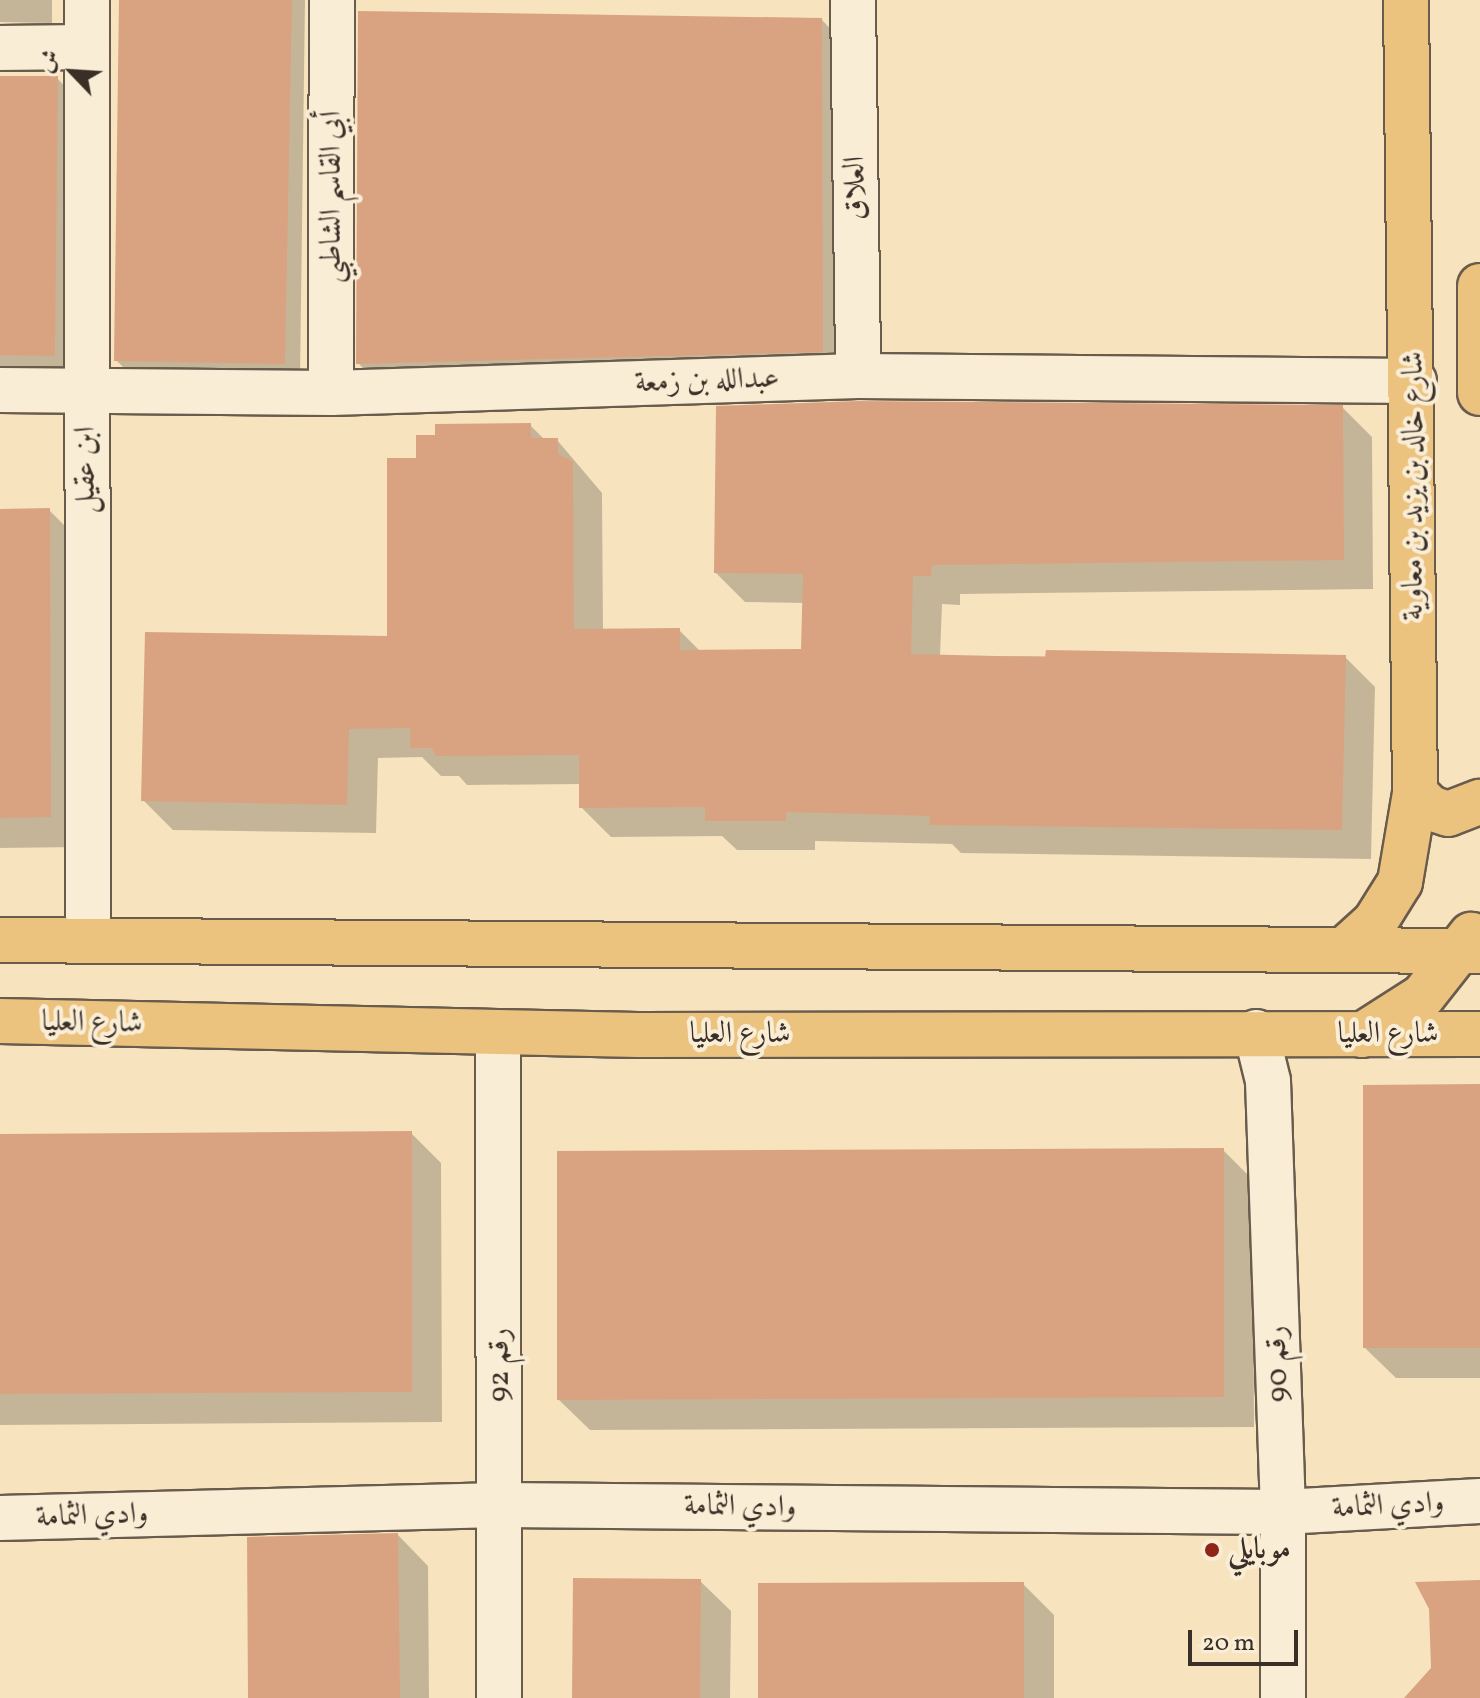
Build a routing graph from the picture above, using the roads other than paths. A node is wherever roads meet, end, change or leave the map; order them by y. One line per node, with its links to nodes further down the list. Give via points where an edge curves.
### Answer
1 (87, 0): 5 (street, ابن عقيل)
2 (332, 0): 12 (street, أبي القاسم الشاطبي)
3 (853, 0): 8 (street, العلاق)
4 (1406, 0): 9 (main road, شارع خالد بن يزيد بن معاوية)
5 (87, 47): 6 (street); 10 (street, ابن عقيل)
6 (0, 48)
7 (1480, 286): 13 (main road)
8 (858, 376): 9 (street, عبدالله بن زمعة); 12 (street, عبدالله بن زمعة)
9 (1414, 381): 14 (main road, شارع خالد بن يزيد بن معاوية)
10 (85, 389): 11 (street, عبدالله بن زمعة); 12 (street, عبدالله بن زمعة); 17 (street, ابن عقيل)
11 (0, 390)
12 (331, 393)
13 (1480, 393)
14 (1415, 793): 15 (main road, via 1430,808 1448,814); 19 (main road, شارع خالد بن يزيد بن معاوية, via 1400,882 1375,922)
15 (1480, 802)
16 (0, 940): 17 (main road)
17 (88, 940): 19 (main road)
18 (1473, 941): 19 (main road); 24 (main road, via 1423,996)
19 (1344, 950)
20 (0, 1021): 22 (main road, شارع العليا)
21 (1256, 1032): 22 (main road, شارع العليا); 24 (main road, شارع العليا); 27 (street, رقم 90, via 1268,1081)
22 (498, 1033): 26 (street, رقم 92)
23 (1480, 1034): 24 (main road, شارع العليا)
24 (1362, 1035)
25 (1480, 1501): 27 (street, وادي الثمامة)
26 (502, 1505): 27 (street, وادي الثمامة); 28 (street, وادي الثمامة); 29 (street, رقم 92)
27 (1283, 1512): 30 (street, رقم 90)
28 (0, 1518)
29 (499, 1698)
30 (1283, 1698)

